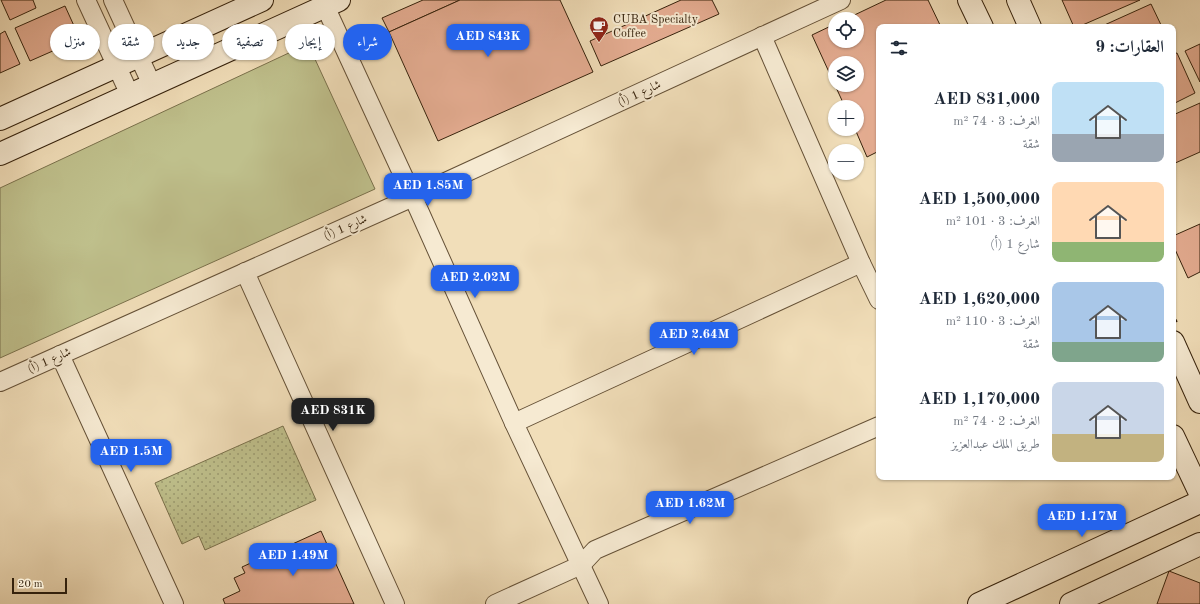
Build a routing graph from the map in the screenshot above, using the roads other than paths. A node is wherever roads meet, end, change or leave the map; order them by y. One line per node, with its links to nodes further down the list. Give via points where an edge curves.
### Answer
1 (86, 0): 15 (street)
2 (113, 0): 8 (street)
3 (262, 0): 12 (main road)
4 (841, 0): 11 (street, شارع 1 (أ))
5 (969, 0): 9 (main road)
6 (1018, 0): 10 (main road)
7 (332, 3): 16 (main road); 20 (street)
8 (124, 24)
9 (981, 24)
10 (1029, 24)
11 (762, 36): 20 (street, شارع 1 (أ)); 21 (street)
12 (154, 49)
13 (130, 60): 15 (main road)
14 (141, 60): 16 (street)
15 (116, 66): 17 (street); 18 (main road)
16 (152, 85): 17 (main road)
17 (130, 95): 19 (main road)
18 (0, 119)
19 (0, 154)
20 (413, 197): 22 (street, شارع 1 (أ)); 28 (street)
21 (861, 263): 23 (street); 28 (street)
22 (245, 272): 25 (street, شارع 1 (أ)); 36 (street)
23 (876, 294)
24 (1176, 349): 27 (main road)
25 (60, 355): 26 (street, شارع 1 (أ)); 35 (street)
26 (0, 382)
27 (1200, 402)
28 (514, 423): 34 (street)
29 (876, 427): 34 (street, via 596,550)
30 (1176, 442): 31 (main road)
31 (1200, 493)
32 (1200, 502): 39 (main road)
33 (1200, 544): 40 (main road)
34 (581, 565): 37 (street); 38 (street)
35 (174, 604)
36 (395, 604)
37 (495, 604)
38 (599, 604)
39 (978, 604)
40 (1071, 604)

